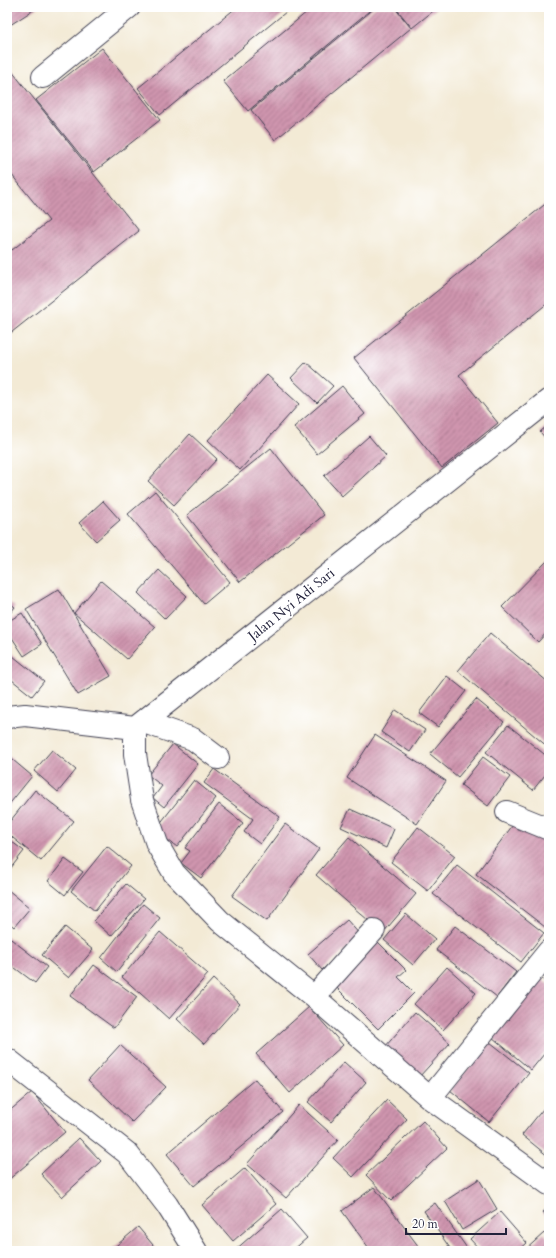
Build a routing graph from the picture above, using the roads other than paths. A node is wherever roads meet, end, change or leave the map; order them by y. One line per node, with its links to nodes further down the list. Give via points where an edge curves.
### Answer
1 (129, 7): 2 (street)
2 (43, 76)
3 (549, 400): 5 (street, Jalan Nyi Adi Sari)
4 (7, 717): 5 (street, via 25,715)
5 (139, 725): 6 (street, via 193,738); 11 (street, via 135,754 142,800 157,844 174,873 220,921)
6 (218, 758)
7 (507, 812): 8 (street)
8 (549, 829)
9 (374, 930): 11 (street)
10 (549, 951): 13 (street)
11 (314, 997): 13 (street)
12 (7, 1059): 15 (street, via 127,1153 167,1205)
13 (430, 1098): 14 (street)
14 (549, 1184)
15 (196, 1251)

